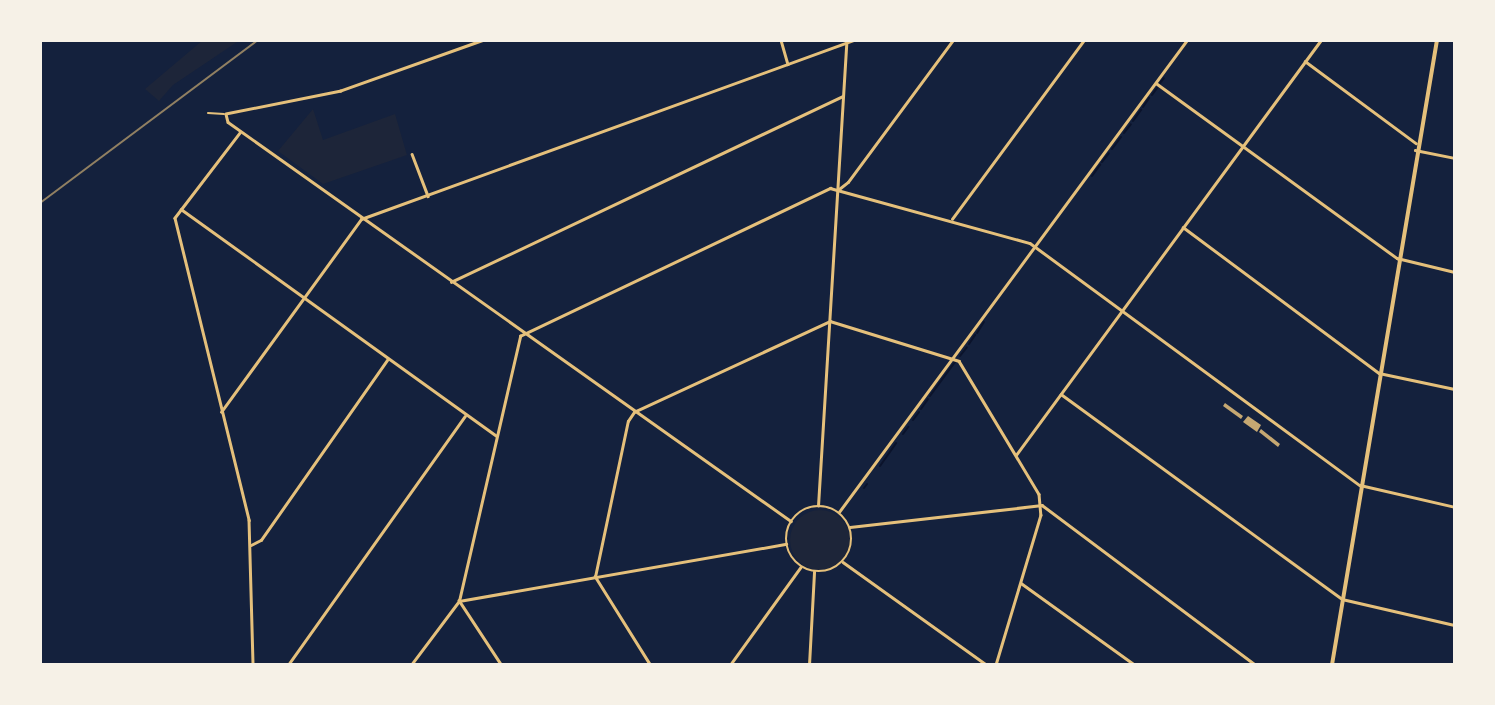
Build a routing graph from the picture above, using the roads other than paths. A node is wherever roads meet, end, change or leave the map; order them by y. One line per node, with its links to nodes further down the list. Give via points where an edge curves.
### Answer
1 (484, 40): 15 (street, via 341,91)
2 (781, 40): 11 (street)
3 (854, 40): 9 (street)
4 (953, 40): 22 (street)
5 (1084, 40): 26 (street)
6 (1187, 40): 12 (street)
7 (1321, 40): 10 (street)
8 (1437, 40): 17 (main road)
9 (846, 43): 11 (street); 13 (street)
10 (1305, 61): 17 (street); 18 (street)
11 (788, 64): 23 (street)
12 (1156, 83): 18 (street); 28 (street)
13 (842, 96): 22 (street); 31 (street)
14 (208, 113): 15 (lane)
15 (226, 114): 16 (street)
16 (240, 133): 24 (street); 25 (street)
17 (1416, 143): 19 (main road)
18 (1244, 145): 27 (street); 29 (street)
19 (1415, 150): 21 (street); 29 (main road)
20 (412, 154): 23 (street)
21 (1455, 158)
22 (839, 188): 26 (street); 34 (street); 35 (street, via 830,188)
23 (428, 196): 25 (street)
24 (181, 209): 32 (street); 41 (street, via 175,218)
25 (361, 219): 31 (street); 32 (street)
26 (952, 219): 28 (street)
27 (1182, 227): 33 (street); 38 (street)
28 (1035, 246): 33 (street); 36 (street)
29 (1397, 258): 30 (street); 38 (main road)
30 (1455, 272)
31 (451, 282): 35 (street)
32 (303, 299): 37 (street); 41 (street)
33 (1122, 310): 40 (street); 46 (street)
34 (830, 321): 36 (street); 42 (street); 48 (street)
35 (523, 333): 42 (street); 44 (street)
36 (954, 357): 45 (street); 50 (street)
37 (387, 360): 43 (street); 54 (street, via 261,540)
38 (1379, 373): 39 (street); 46 (main road)
39 (1455, 389)
40 (1061, 394): 45 (street); 60 (street)
41 (221, 412): 54 (street, via 249,520)
42 (634, 412): 51 (street); 58 (street, via 628,421)
43 (465, 416): 44 (street); 64 (street)
44 (496, 435): 61 (street)
45 (1016, 455): 47 (street)
46 (1360, 485): 49 (street); 60 (main road)
47 (1042, 505): 52 (street); 59 (street); 73 (street)
48 (818, 506): 50 (street); 51 (street)
49 (1455, 507)
50 (839, 512): 52 (street)
51 (791, 521): 53 (street)
52 (850, 527): 55 (street, via 852,545)
53 (786, 544): 56 (street); 58 (street)
54 (250, 546): 63 (street)
55 (844, 562): 57 (street); 70 (street)
56 (800, 567): 57 (street); 68 (street)
57 (814, 572): 69 (street)
58 (594, 577): 61 (street); 67 (street)
59 (1021, 583): 71 (street); 72 (street)
60 (1342, 599): 62 (street); 74 (main road)
61 (459, 601): 65 (street); 66 (street)
62 (1455, 625)
63 (253, 665)
64 (288, 665)
65 (411, 665)
66 (501, 665)
67 (650, 665)
68 (730, 665)
69 (808, 665)
70 (987, 665)
71 (996, 665)
72 (1135, 665)
73 (1255, 665)
74 (1332, 665)

